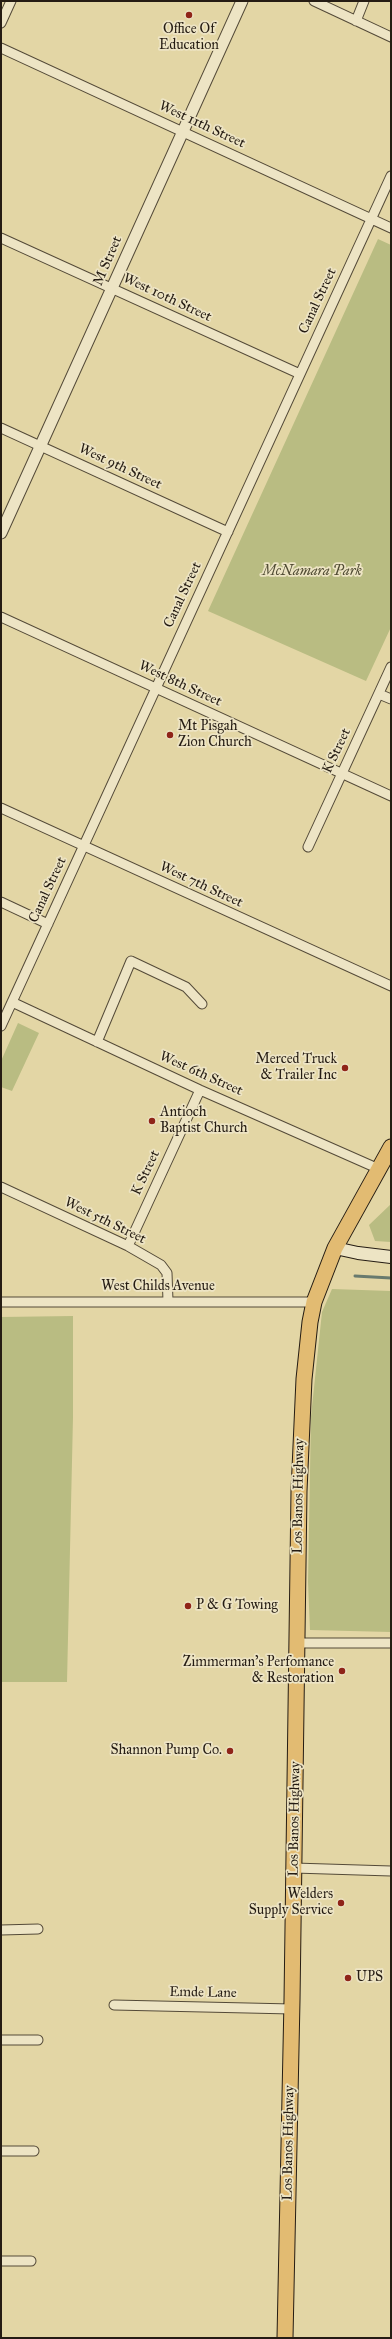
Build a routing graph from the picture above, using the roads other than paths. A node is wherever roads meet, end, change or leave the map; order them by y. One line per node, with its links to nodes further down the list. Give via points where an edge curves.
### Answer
1 (11, 1): 6 (street)
2 (242, 1): 9 (street, M Street)
3 (314, 1): 5 (street)
4 (364, 1): 5 (street)
5 (356, 21): 7 (street)
6 (1, 23)
7 (391, 37)
8 (1, 48): 9 (street, West 11th Street)
9 (182, 131): 11 (street, West 11th Street); 14 (street, M Street)
10 (391, 176): 11 (street, Canal Street)
11 (371, 219): 12 (street, West 11th Street); 15 (street, Canal Street)
12 (391, 228)
13 (1, 238): 14 (street, West 10th Street)
14 (113, 289): 15 (street, West 10th Street); 17 (street, M Street)
15 (300, 374): 18 (street, Canal Street)
16 (1, 428): 17 (street, West 9th Street)
17 (41, 446): 18 (street, West 9th Street); 19 (street, M Street)
18 (228, 532): 22 (street, Canal Street)
19 (1, 533)
20 (1, 617): 22 (street, West 8th Street)
21 (391, 668): 23 (street, K Street)
22 (156, 688): 25 (street, West 8th Street); 28 (street, Canal Street)
23 (379, 694): 24 (street); 25 (street, K Street)
24 (391, 699)
25 (342, 774): 26 (street, West 8th Street); 29 (street, K Street)
26 (391, 796)
27 (1, 808): 28 (street, West 7th Street)
28 (84, 847): 31 (street, Canal Street); 32 (street, West 7th Street)
29 (308, 847)
30 (1, 902): 31 (street)
31 (48, 924): 33 (street, Canal Street)
32 (391, 986)
33 (12, 1002): 35 (street, Canal Street); 36 (street, West 6th Street)
34 (202, 1004): 36 (street, via 186,987 131,961)
35 (1, 1026)
36 (97, 1042): 37 (street, West 6th Street)
37 (200, 1090): 39 (street, West 6th Street); 41 (street, K Street)
38 (391, 1147): 39 (highway, Los Banos Highway)
39 (379, 1169): 42 (highway, Los Banos Highway)
40 (1, 1187): 41 (street, West 5th Street)
41 (128, 1246): 45 (street, West 5th Street, via 161,1265 167,1273)
42 (335, 1248): 43 (main road); 46 (highway, Los Banos Highway)
43 (391, 1257)
44 (1, 1302): 45 (street, West Childs Avenue)
45 (168, 1302): 46 (street, West Childs Avenue)
46 (314, 1302): 47 (highway, Los Banos Highway, via 308,1335 301,1416)
47 (297, 1643): 48 (street); 49 (highway, Los Banos Highway)
48 (391, 1644)
49 (294, 1868): 50 (street); 54 (highway, Los Banos Highway)
50 (391, 1871)
51 (38, 1929): 52 (street)
52 (1, 1930)
53 (114, 2005): 54 (street, Emde Lane)
54 (292, 2009): 61 (highway, Los Banos Highway)
55 (1, 2040): 56 (street)
56 (38, 2040)
57 (1, 2151): 58 (street)
58 (34, 2151)
59 (1, 2261): 60 (street)
60 (31, 2261)
61 (285, 2338)

